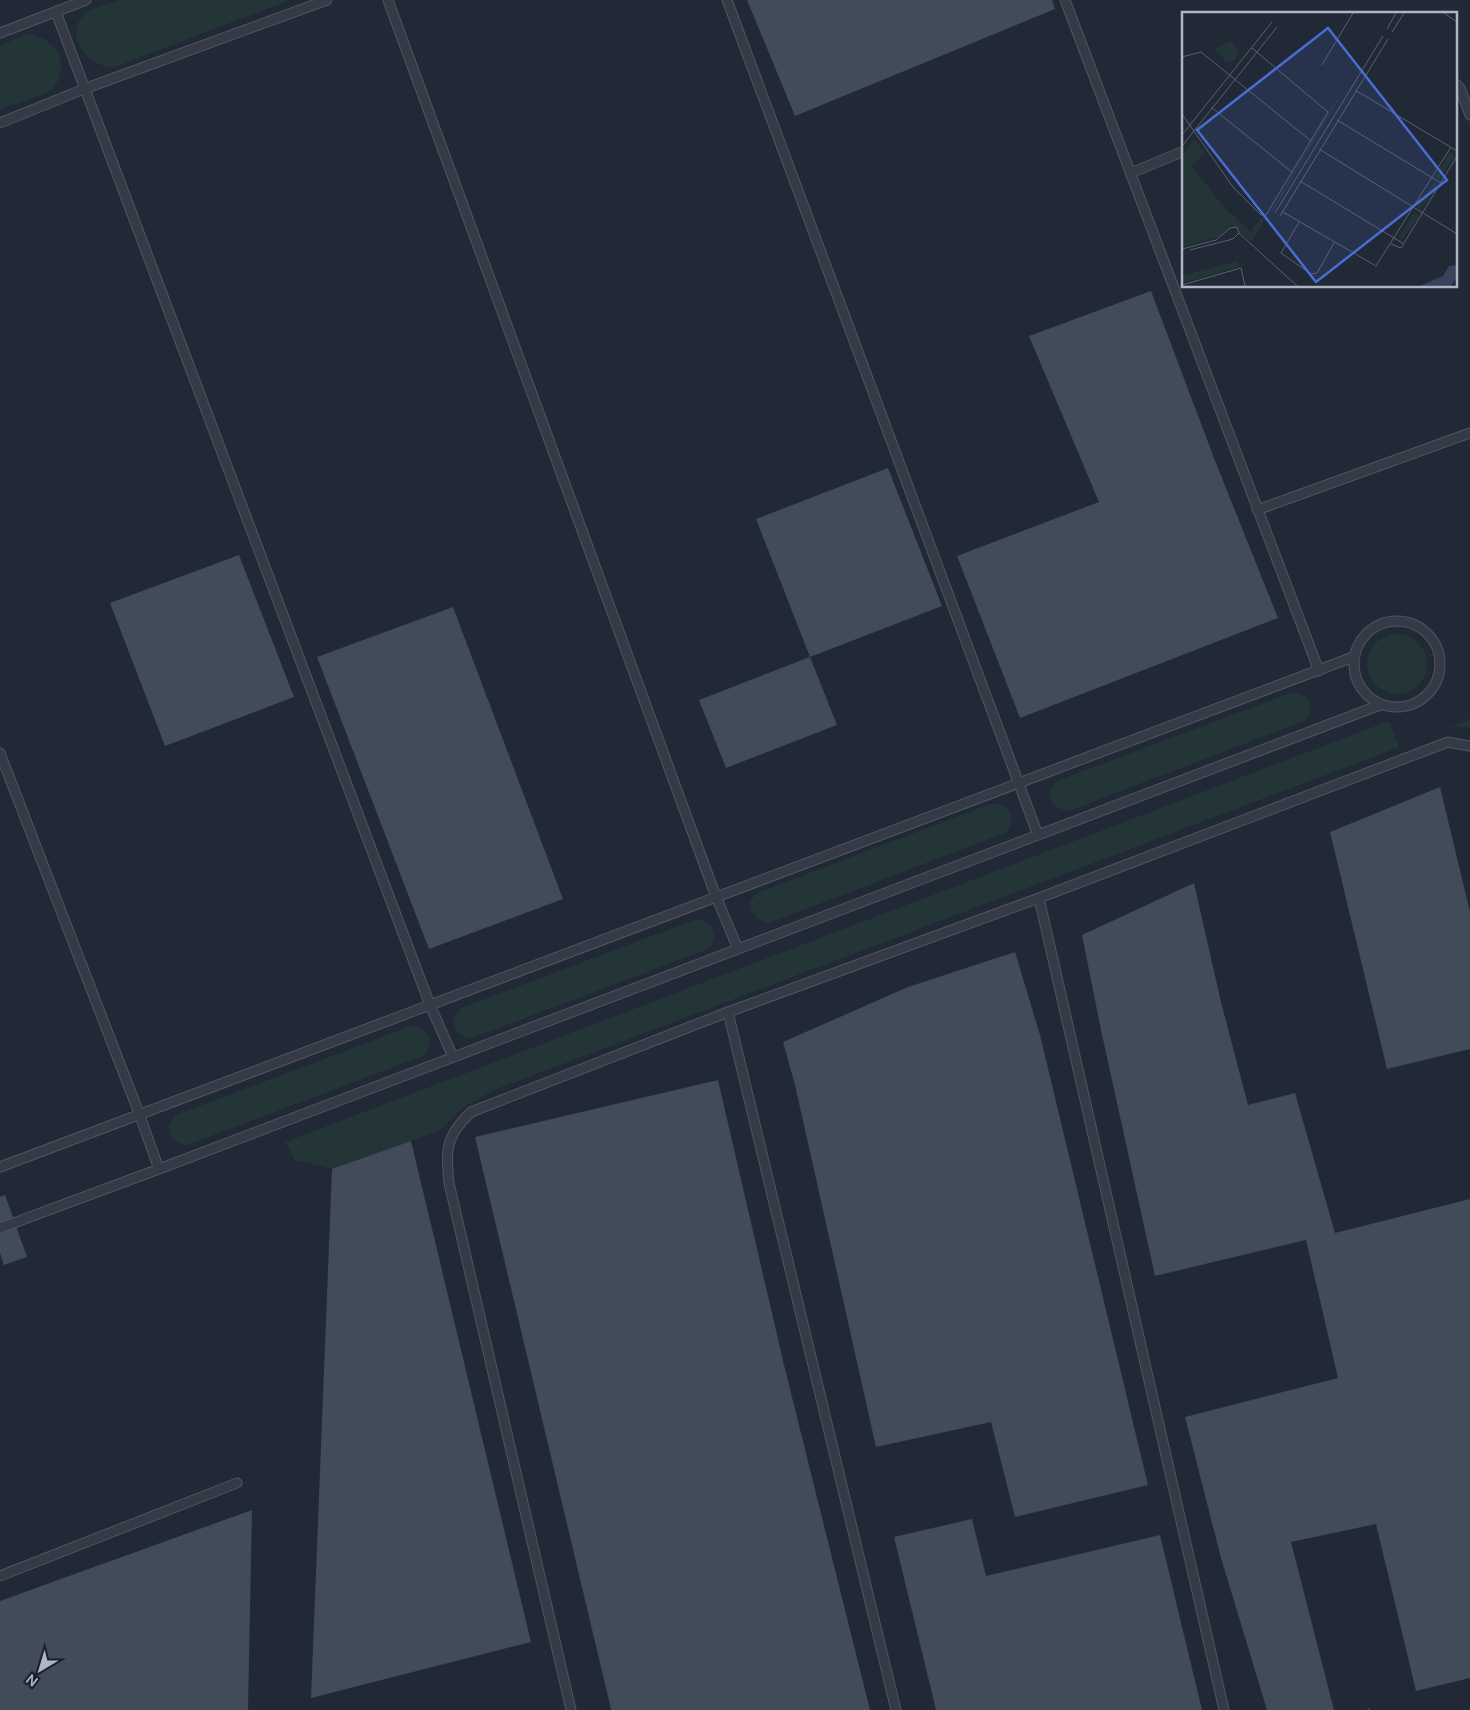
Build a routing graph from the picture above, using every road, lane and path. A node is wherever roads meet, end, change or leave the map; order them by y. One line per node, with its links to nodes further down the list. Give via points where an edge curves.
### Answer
1 (86, 0): 6 (lane)
2 (327, 0): 9 (lane)
3 (388, 0): 23 (lane)
4 (727, 0): 21 (lane)
5 (1065, 0): 13 (lane)
6 (56, 12): 7 (lane); 9 (lane)
7 (0, 33)
8 (1458, 86): 10 (lane)
9 (84, 89): 11 (lane); 26 (lane)
10 (1470, 115)
11 (0, 123)
12 (1182, 152): 13 (lane)
13 (1131, 173): 15 (lane)
14 (1470, 433): 15 (lane)
15 (1256, 510): 17 (lane)
16 (1353, 658): 17 (lane); 18 (lane, via 1354,673 1360,686 1368,697); 18 (lane, via 1367,631 1394,620 1410,622 1433,640 1441,666 1431,692 1408,707)
17 (1319, 671): 21 (lane)
18 (1380, 704): 22 (lane)
19 (1470, 746): 24 (lane, via 1448,742)
20 (0, 754): 29 (lane)
21 (1020, 783): 22 (lane); 23 (lane)
22 (1038, 835): 25 (lane)
23 (716, 897): 25 (lane); 26 (lane)
24 (1039, 898): 27 (lane); 37 (lane)
25 (738, 949): 28 (lane)
26 (430, 1005): 28 (lane); 29 (lane)
27 (728, 1012): 35 (lane, via 472,1112 458,1125 449,1141 449,1183); 36 (lane)
28 (453, 1057): 31 (lane)
29 (139, 1114): 30 (lane); 31 (lane)
30 (0, 1167)
31 (159, 1169): 32 (lane)
32 (0, 1228)
33 (237, 1483): 34 (lane)
34 (0, 1576)
35 (571, 1710)
36 (896, 1710)
37 (1224, 1710)

